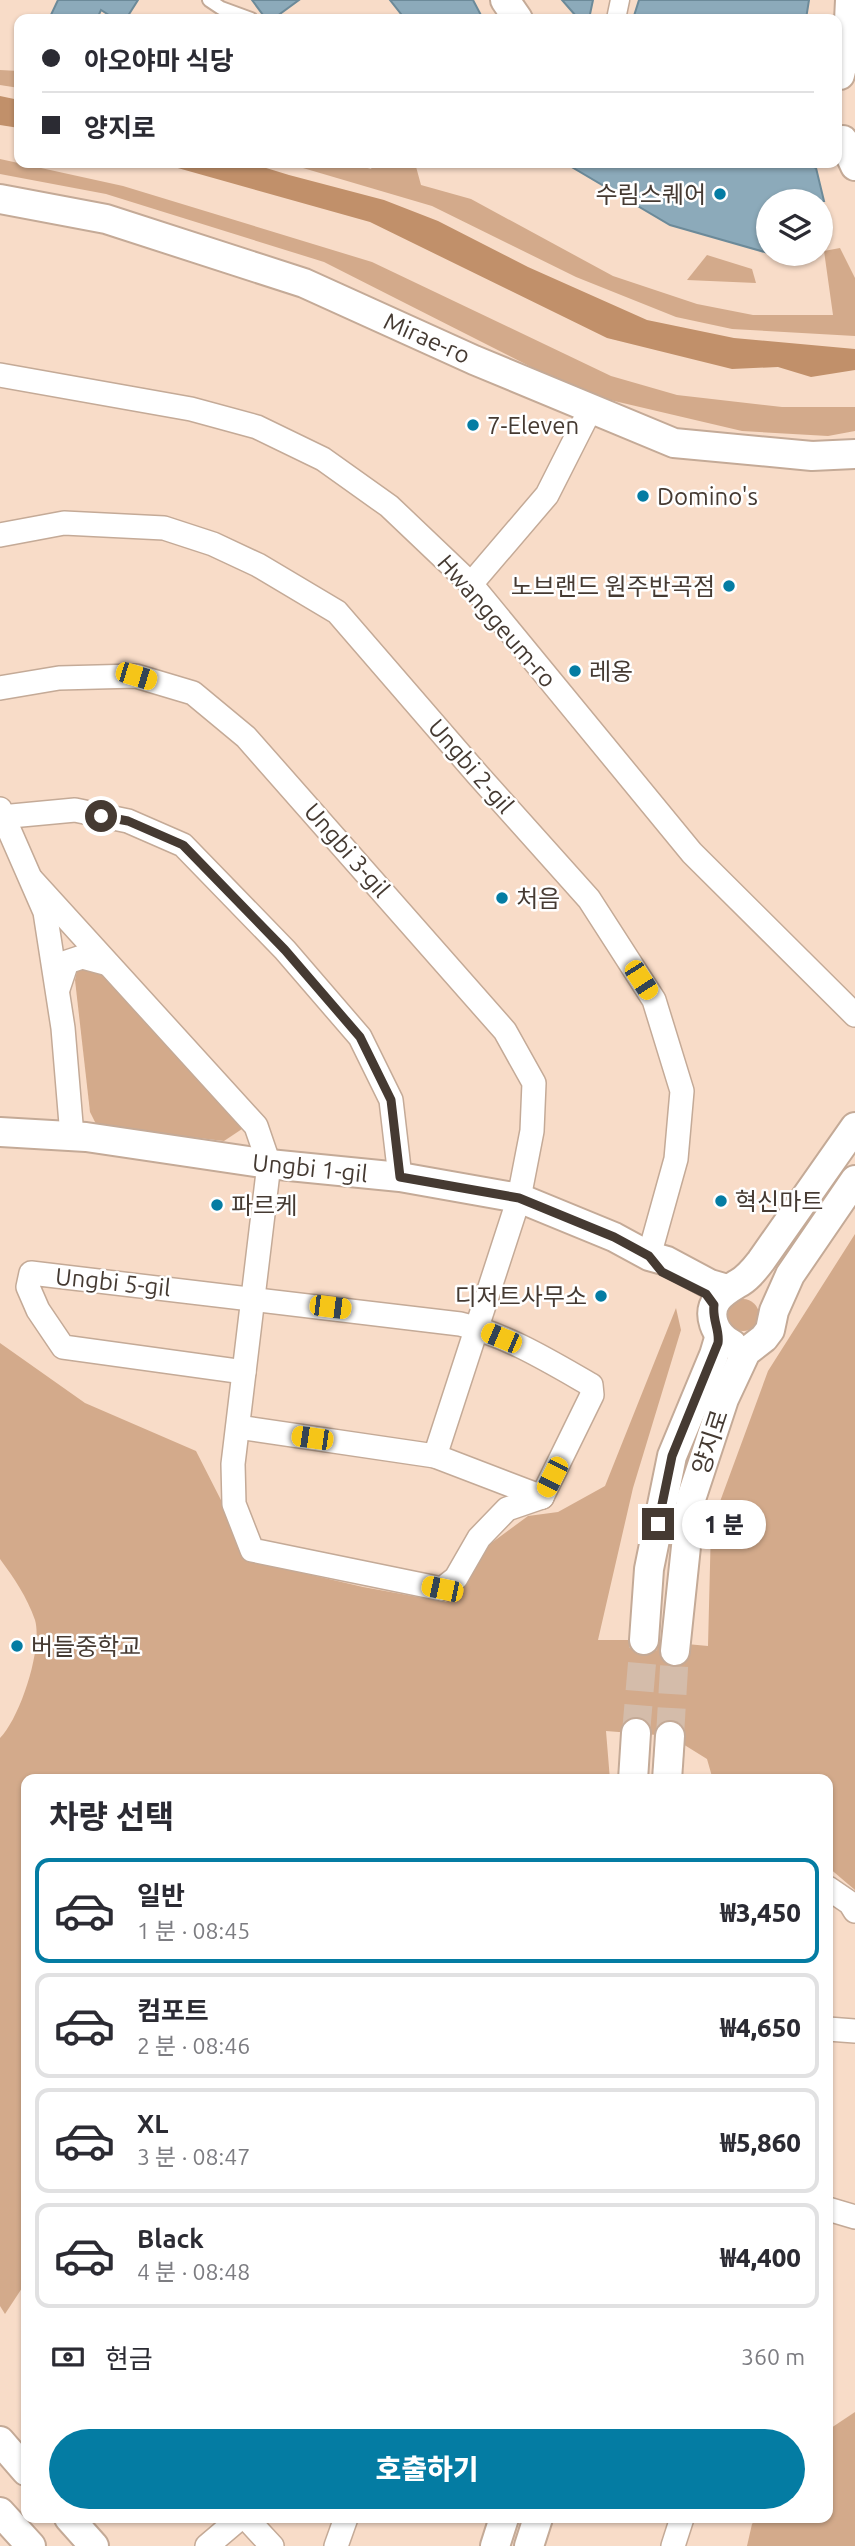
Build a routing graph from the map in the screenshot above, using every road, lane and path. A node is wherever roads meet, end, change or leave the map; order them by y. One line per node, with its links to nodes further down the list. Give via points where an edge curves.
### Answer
1 (209, 0): 3 (lane)
2 (850, 0): 4 (street)
3 (237, 14)
4 (847, 66)
5 (845, 139): 6 (street)
6 (855, 166)
7 (0, 199): 9 (street, Mirae-ro, via 106,219 304,283)
8 (0, 375): 12 (street, Hwanggeum-ro, via 191,409 257,427 323,459 389,506)
9 (590, 410): 10 (street, Mirae-ro, via 674,443 812,456); 12 (street, via 547,495)
10 (855, 454)
11 (0, 535): 28 (street, Ungbi 2-gil, via 64,523 164,528 258,565 337,612 589,900 654,1000 682,1091 676,1158)
12 (471, 584): 18 (street, Hwanggeum-ro, via 692,853)
13 (0, 688): 26 (street, Ungbi 3-gil, via 59,678 136,676 193,693 246,737 505,1031 534,1083 532,1130)
14 (1, 814): 15 (street); 24 (street, via 75,810 128,821 183,845 285,950 360,1037 391,1100)
15 (32, 880): 16 (street); 17 (street, via 45,912)
16 (108, 964): 17 (street, via 82,957 67,962); 23 (street, via 256,1126)
17 (57, 992): 22 (street)
18 (855, 1015)
19 (855, 1113): 27 (street, via 805,1183)
20 (855, 1127): 27 (street)
21 (0, 1132): 22 (street, Ungbi 1-gil)
22 (72, 1136): 23 (street, Ungbi 1-gil)
23 (268, 1164): 24 (street, Ungbi 1-gil); 30 (street)
24 (400, 1177): 26 (street, Ungbi 1-gil)
25 (855, 1180): 31 (street)
26 (519, 1198): 28 (street, Ungbi 1-gil); 32 (street)
27 (788, 1222): 29 (street)
28 (649, 1256): 29 (street, Ungbi 1-gil, via 710,1284)
29 (732, 1288): 31 (street, via 747,1284); 33 (street, via 714,1326)
30 (251, 1298): 32 (street, Ungbi 5-gil); 34 (street); 34 (street, Ungbi 5-gil, via 31,1273 28,1287 63,1348)
31 (778, 1301): 33 (street, via 771,1330)
32 (475, 1328): 36 (street); 37 (street, Ungbi 5-gil, via 527,1349 591,1385 592,1395)
33 (732, 1349): 38 (street, 양지로, via 672,1456 649,1569); 39 (street, 양지로, via 724,1399 691,1499)
34 (244, 1372): 35 (street)
35 (238, 1427): 36 (street); 37 (street, via 234,1504 252,1550 442,1589 456,1578 479,1538 507,1509)
36 (435, 1456): 37 (street)
37 (542, 1497)
38 (644, 1640)
39 (675, 1651)
40 (636, 1733): 42 (street)
41 (670, 1736): 43 (street)
42 (634, 1774)
43 (667, 1774)
44 (833, 1891): 45 (street)
45 (855, 1911)
46 (833, 2029): 47 (street)
47 (855, 2031)
48 (833, 2210): 49 (street)
49 (855, 2217)
50 (0, 2441): 51 (street)
51 (21, 2465)
52 (0, 2512): 59 (street)
53 (73, 2523): 60 (street)
54 (234, 2523): 61 (street)
55 (251, 2523): 62 (street)
56 (344, 2523): 63 (street)
57 (502, 2523): 64 (street)
58 (680, 2523): 65 (street)
59 (31, 2546)
60 (94, 2546)
61 (207, 2546)
62 (272, 2546)
63 (336, 2546)
64 (495, 2546)
65 (673, 2546)

